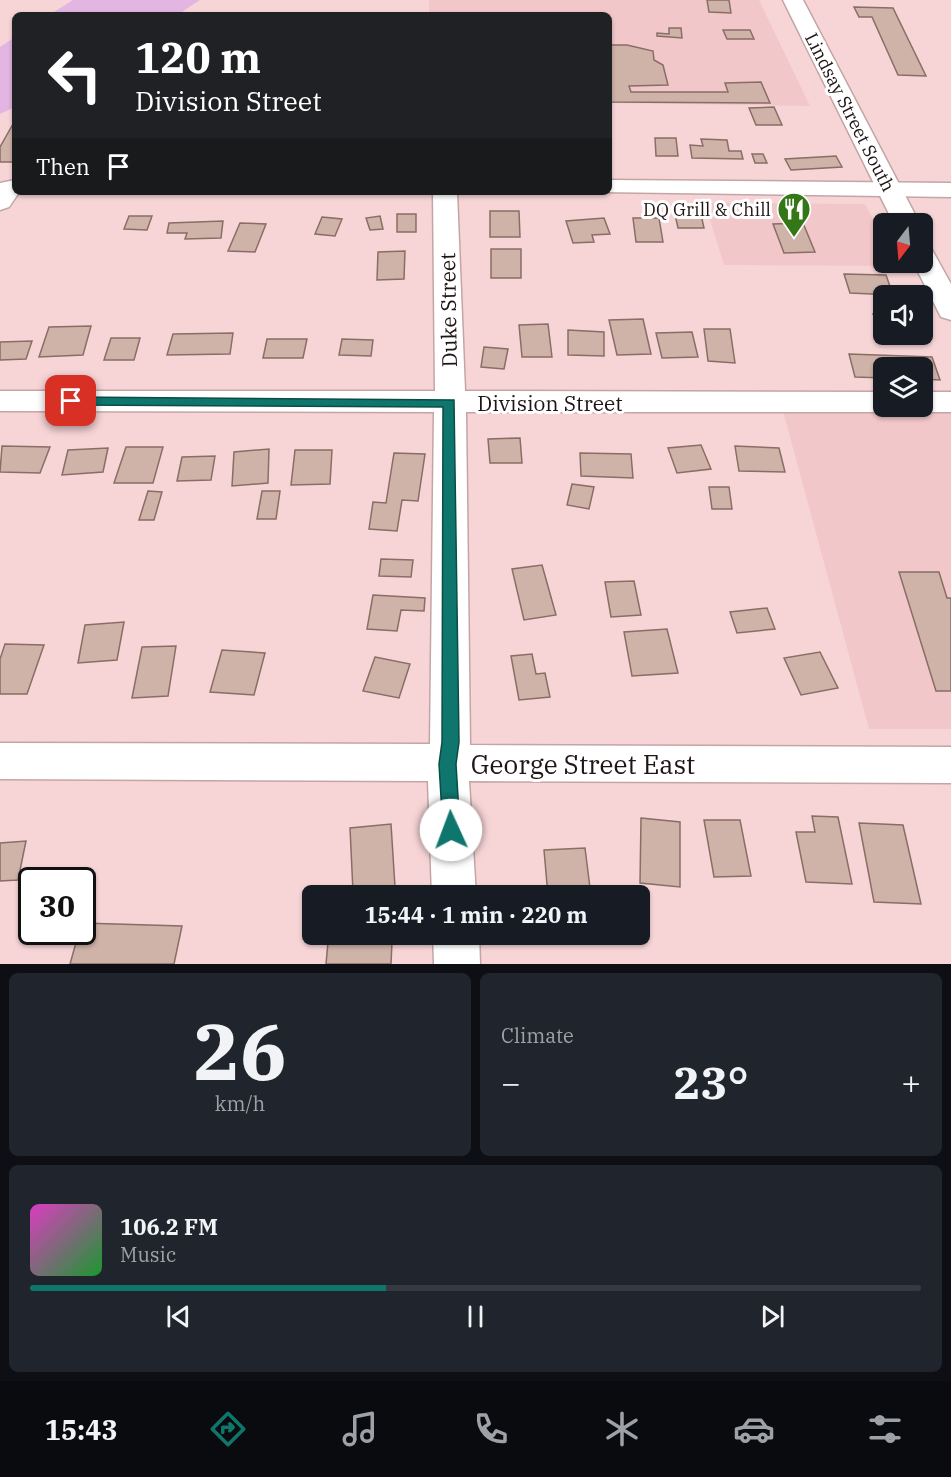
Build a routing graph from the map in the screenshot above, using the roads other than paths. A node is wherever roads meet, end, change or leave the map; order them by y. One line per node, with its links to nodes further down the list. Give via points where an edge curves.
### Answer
1 (793, 0): 3 (street, Lindsay Street South)
2 (612, 186): 3 (street)
3 (890, 190): 4 (street); 6 (street, Lindsay Street South)
4 (951, 190)
5 (445, 195): 13 (street, Duke Street)
6 (902, 213)
7 (932, 273): 8 (street)
8 (951, 311)
9 (0, 401): 13 (street, Division Street)
10 (873, 402): 13 (street, Division Street)
11 (933, 402): 12 (street)
12 (951, 402)
13 (449, 403): 15 (street, Duke Street)
14 (0, 761): 15 (street, George Street East)
15 (448, 764): 16 (street, George Street East); 17 (street, Duke Street)
16 (951, 765)
17 (454, 885)
18 (456, 945): 19 (street)
19 (457, 964)

